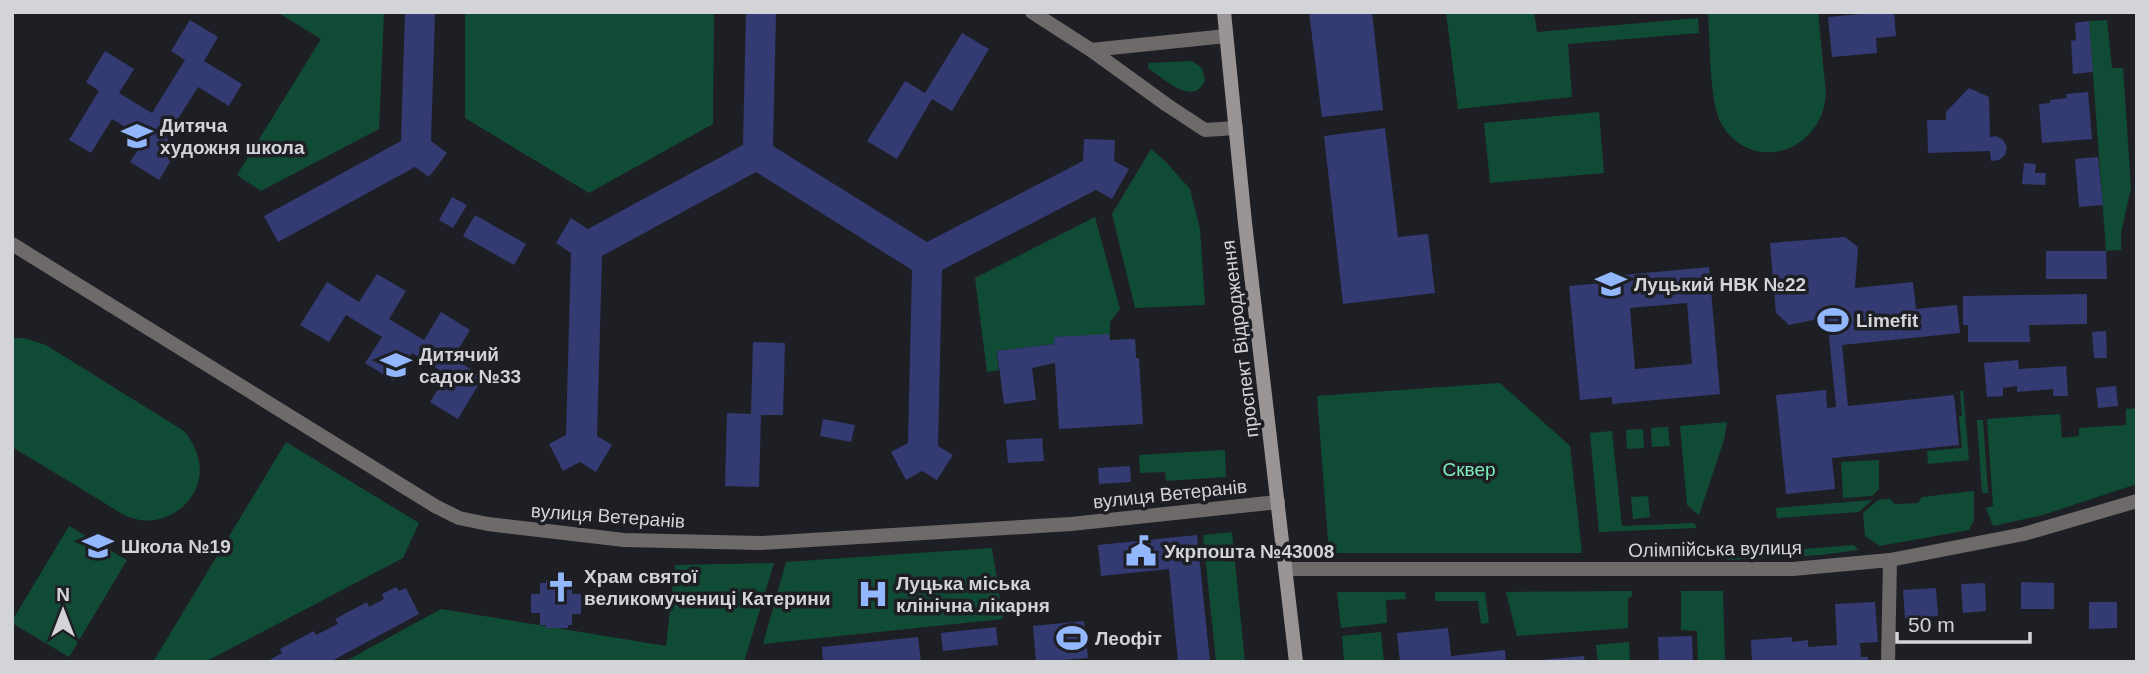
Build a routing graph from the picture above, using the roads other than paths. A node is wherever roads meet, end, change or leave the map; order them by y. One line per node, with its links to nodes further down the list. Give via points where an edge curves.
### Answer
1 (1032, 12): 4 (street)
2 (1224, 12): 3 (main road, проспект Відродження)
3 (1226, 36): 4 (street); 5 (main road, проспект Відродження)
4 (1091, 50): 5 (street, via 1205,130)
5 (1236, 128): 8 (main road, проспект Відродження)
6 (12, 244): 8 (street, вулиця Ветеранів, via 435,506 488,524 624,540 761,543 1071,524)
7 (2137, 501): 9 (street, Олімпійська вулиця, via 2024,534)
8 (1278, 502): 10 (main road, проспект Відродження)
9 (1891, 560): 10 (street, Олімпійська вулиця, via 1793,569); 12 (street)
10 (1286, 569): 11 (main road, проспект Відродження)
11 (1296, 662)
12 (1888, 662)

